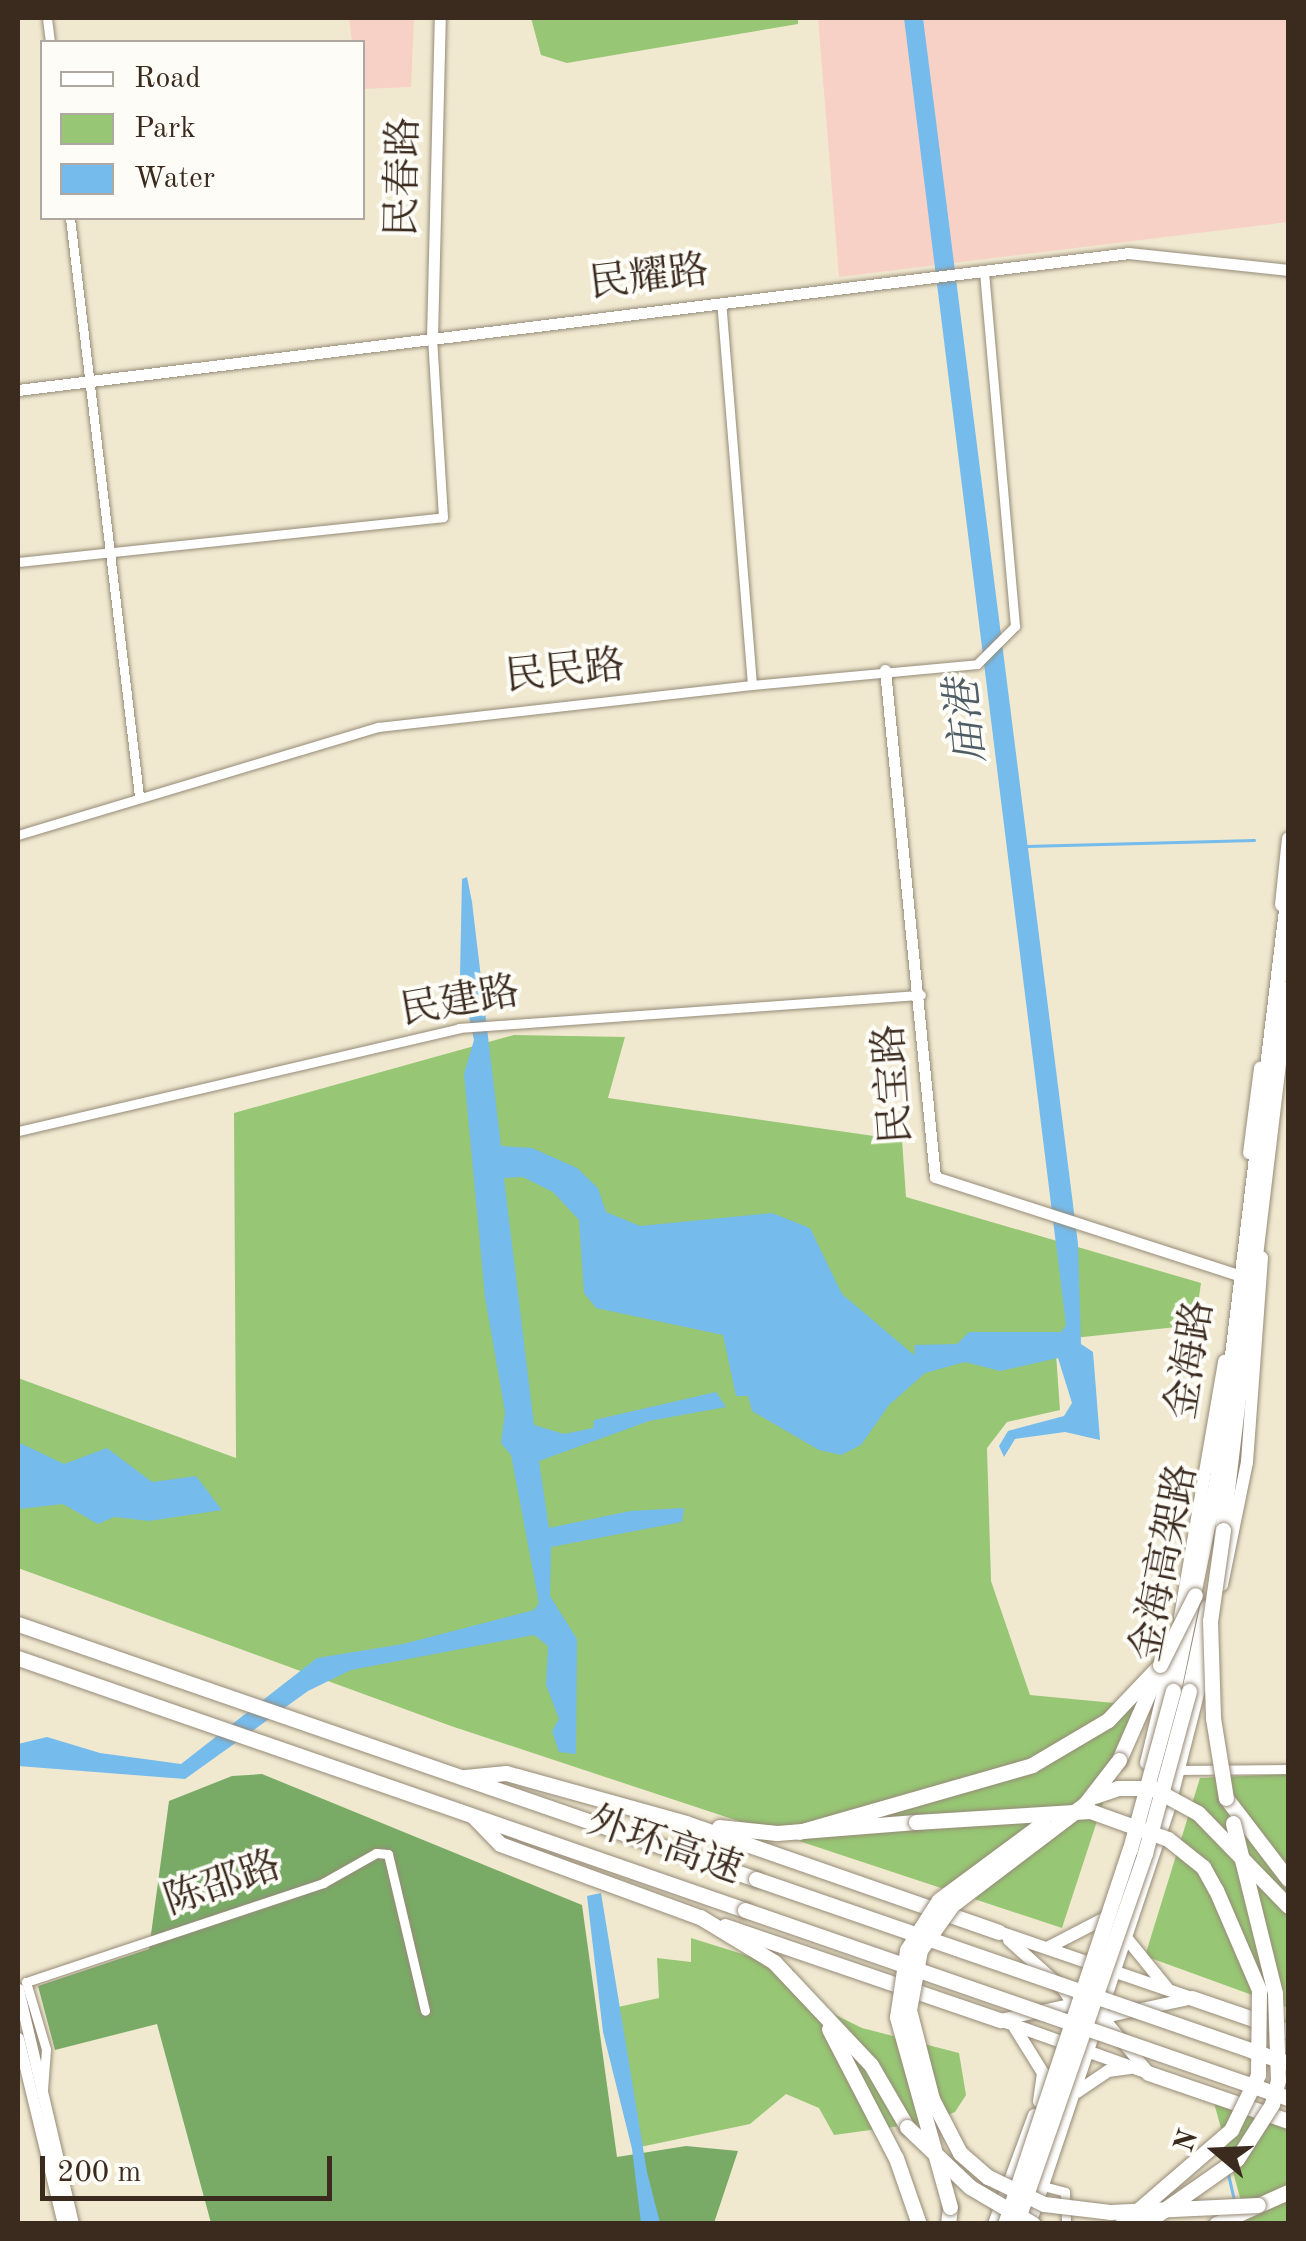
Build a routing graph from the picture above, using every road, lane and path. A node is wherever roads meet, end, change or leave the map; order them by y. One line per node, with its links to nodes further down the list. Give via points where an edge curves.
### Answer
1 (440, 18): 6 (street, 民春路)
2 (70, 220): 7 (street)
3 (1288, 270): 4 (street, 民耀路, via 1129,253)
4 (984, 272): 5 (street, 民耀路); 11 (street, 民民路, via 1015,626 978,664)
5 (721, 303): 6 (street, 民耀路); 12 (street)
6 (432, 338): 7 (street, 民耀路); 9 (street, via 443,517)
7 (88, 380): 8 (street, 民耀路); 9 (street)
8 (18, 390)
9 (108, 552): 10 (street); 13 (street)
10 (18, 562)
11 (885, 670): 12 (street, 民民路); 18 (street, 民宝路)
12 (752, 685): 13 (street, 民民路, via 378,726)
13 (138, 796): 14 (street, 民民路)
14 (18, 834)
15 (1288, 838): 21 (main road, 金海路)
16 (1288, 892): 23 (highway, 金海高架路, via 1233,1366)
17 (1288, 978): 22 (highway, 金海高架路)
18 (921, 995): 20 (street, 民建路, via 458,1028); 21 (street, 民宝路, via 935,1177)
19 (1288, 1018): 28 (main road, 金海路, via 1246,1462)
20 (18, 1132)
21 (1238, 1276): 36 (main road, 金海路, via 1170,1666)
22 (1223, 1530): 30 (highway, bridge, via 1210,1621); 74 (highway, 金海高架路, bridge, via 1150,1837)
23 (1195, 1595): 26 (highway, bridge); 73 (highway, 金海高架路, bridge, via 1130,1849)
24 (18, 1624): 29 (highway, 外环高速)
25 (18, 1658): 31 (highway, 外环高速)
26 (1160, 1664): 33 (highway, via 1136,1696 1079,1741 974,1786); 67 (highway, bridge, via 1136,1730 1102,1785 934,1926 920,1950 909,2010 946,2134 988,2177 1044,2204 1081,2212)
27 (1288, 1768): 28 (street)
28 (1181, 1770): 39 (main road, 金海路)
29 (461, 1777): 32 (highway, via 506,1772); 58 (highway, 外环高速, bridge)
30 (1226, 1798): 34 (highway); 78 (highway, bridge, via 1275,1993 1278,2080 1272,2104 1237,2159)
31 (471, 1814): 37 (highway, via 500,1844); 62 (highway, 外环高速, bridge)
32 (686, 1824): 33 (highway); 38 (highway)
33 (799, 1832): 77 (highway, bridge, via 1090,1811 1168,1838 1204,1867 1259,1990 1258,2075 1247,2109 1230,2130)
34 (1288, 1880)
35 (1288, 1906): 71 (highway, bridge, via 1198,1813 1152,1788 1118,1788 1057,1814 940,1900 906,1950 896,2017 942,2168)
36 (1105, 1918): 40 (main road); 41 (main road, 金海路)
37 (717, 1926): 50 (highway, via 774,1962); 53 (highway)
38 (999, 1932): 40 (main road); 48 (main road)
39 (1128, 1940): 42 (main road, 金海路); 45 (main road)
40 (1048, 1948): 41 (main road)
41 (1085, 1968): 42 (main road); 47 (main road); 48 (main road, 金海路)
42 (1116, 1972): 43 (main road, 金海路); 45 (main road)
43 (1112, 1988): 47 (main road); 51 (main road, 金海路)
44 (18, 1989): 60 (street)
45 (1168, 1990): 46 (main road)
46 (1192, 1998): 51 (main road); 54 (highway)
47 (1091, 1999): 48 (main road); 51 (main road)
48 (1072, 2006): 52 (main road); 53 (main road); 56 (main road, 金海路)
49 (425, 2011): 60 (street, 陈邵路, via 388,1854 376,1853 324,1883 26,1982 46,2049)
50 (821, 2012): 70 (highway, via 896,2158); 75 (highway, bridge, via 871,2066 907,2127 970,2186)
51 (1103, 2018): 52 (main road); 57 (main road, 金海路); 59 (main road)
52 (1084, 2020): 56 (main road); 57 (main road)
53 (1007, 2023): 56 (main road); 63 (main road, via 1043,2073)
54 (1288, 2031)
55 (18, 2038): 68 (street)
56 (1060, 2039): 57 (main road); 63 (main road, 金海路)
57 (1091, 2049): 59 (main road); 61 (main road, 金海路)
58 (1288, 2064)
59 (1140, 2070): 61 (main road, via 1108,2071); 64 (highway)
60 (42, 2092): 69 (street)
61 (1075, 2094): 65 (main road, 金海路)
62 (1288, 2098)
63 (1039, 2102): 72 (main road, 金海路)
64 (1288, 2121)
65 (1043, 2186): 75 (main road, 金海路); 76 (street, via 1065,2192)
66 (1288, 2192): 67 (highway)
67 (1258, 2205): 79 (highway)
68 (64, 2224)
69 (73, 2224)
70 (919, 2224)
71 (948, 2224)
72 (994, 2224)
73 (1005, 2224)
74 (1016, 2224)
75 (1031, 2224)
76 (1066, 2224)
77 (1122, 2224)
78 (1144, 2224)
79 (1216, 2224)

